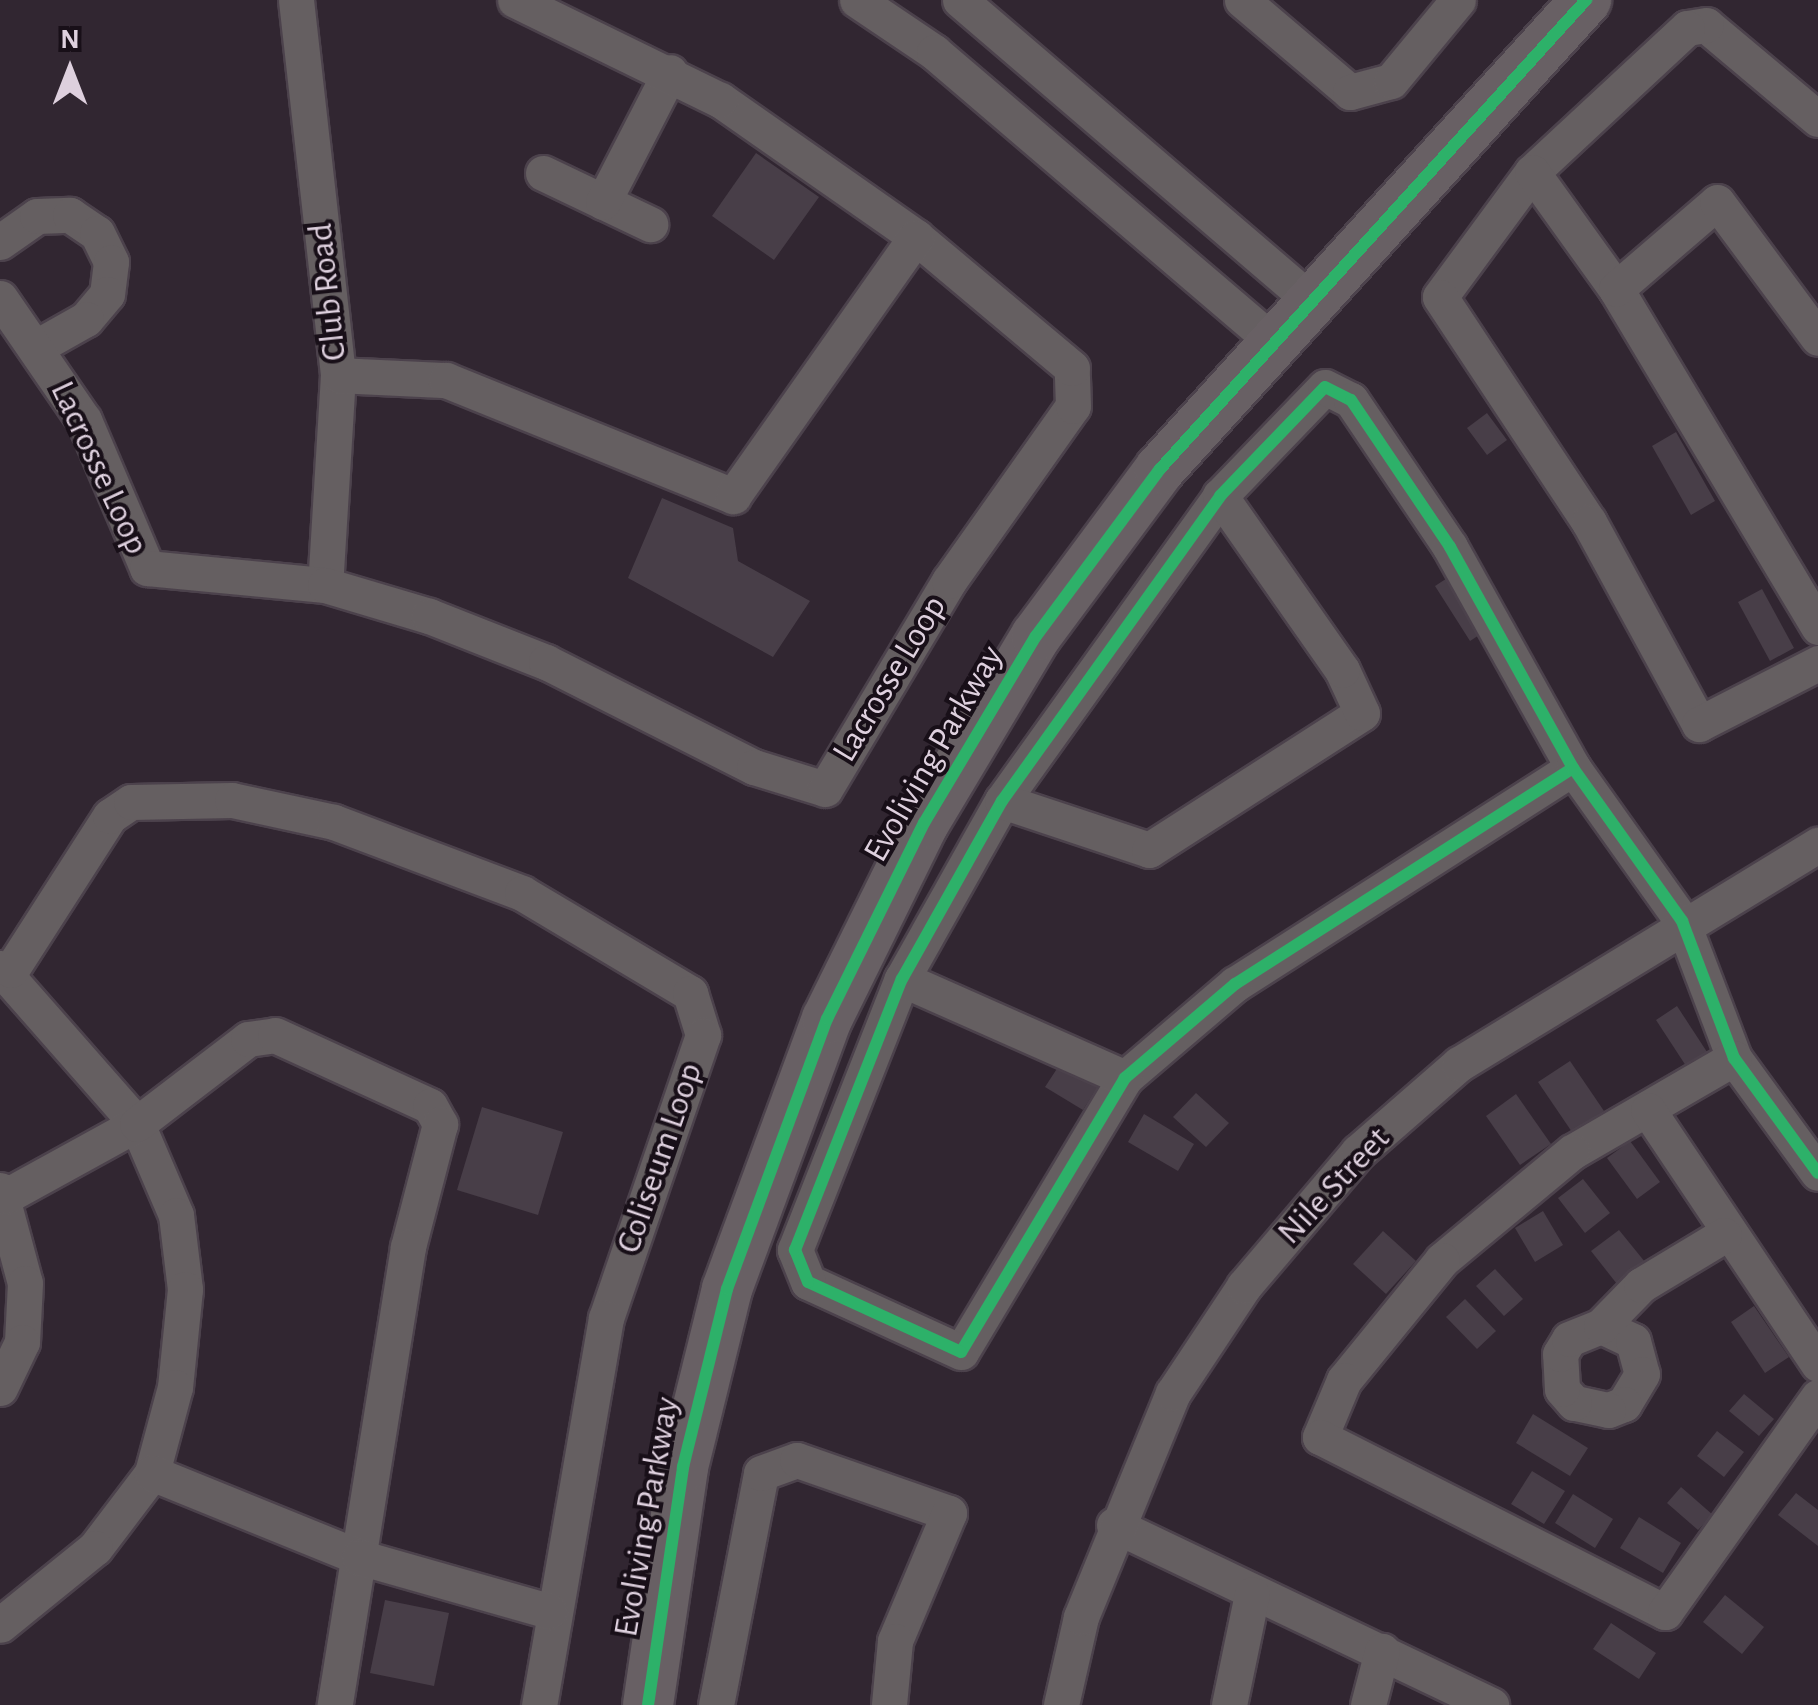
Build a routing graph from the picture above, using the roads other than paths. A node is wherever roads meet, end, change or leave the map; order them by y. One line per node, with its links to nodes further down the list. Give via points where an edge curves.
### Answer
1 (296, 0): 26 (street, Club Road)
2 (515, 0): 8 (street, Lacrosse Loop)
3 (858, 0): 11 (street)
4 (960, 0): 9 (street)
5 (1242, 0): 6 (street, via 1350,92 1392,80)
6 (1458, 0)
7 (1586, 0): 21 (street, Evoliving Parkway)
8 (670, 72): 14 (street); 16 (street, Lacrosse Loop)
9 (1095, 114): 11 (street); 18 (street)
10 (1818, 118): 12 (street, via 1706,25 1687,28)
11 (1058, 156): 22 (street)
12 (1532, 172): 19 (street); 30 (street, via 1440,297 1588,522 1699,724)
13 (543, 173): 14 (street)
14 (603, 202): 15 (street)
15 (650, 224)
16 (916, 237): 26 (street, via 733,496 446,380); 28 (street, Lacrosse Loop, via 1072,368 1073,406 949,581 825,789 648,719 546,662)
17 (0, 242): 25 (street, via 37,216 70,216 97,233 111,262 107,294 86,319)
18 (1266, 262): 21 (street); 22 (street)
19 (1616, 288): 23 (street, via 1717,202); 29 (street)
20 (0, 298): 25 (street, Lacrosse Loop)
21 (1311, 301): 24 (street, Evoliving Parkway)
22 (1232, 306): 24 (street)
23 (1818, 338)
24 (1271, 340): 57 (street, Evoliving Parkway, via 1036,636 924,823 827,1019 709,1351)
25 (38, 346): 28 (street, Lacrosse Loop, via 84,420 147,568)
26 (338, 375): 28 (street, Club Road)
27 (1220, 496): 31 (street, via 1309,398 1325,387 1351,400 1450,547); 32 (street); 32 (street, via 1342,670 1362,713 1148,850)
28 (324, 585)
29 (1818, 627)
30 (1818, 664)
31 (1574, 768): 34 (street); 38 (street, via 1234,984)
32 (1002, 801): 36 (street)
33 (1818, 844): 34 (street, Nile Street)
34 (1682, 921): 37 (street); 49 (street, Nile Street, via 1459,1064 1358,1152 1244,1286 1173,1392)
35 (5, 969): 40 (street); 52 (street, Coliseum Loop, via 110,816 131,802 232,800 334,822 522,893 690,994 703,1035 606,1318)
36 (902, 979): 38 (street); 38 (street, via 795,1250 808,1282 961,1352)
37 (1734, 1058): 39 (street); 41 (street)
38 (1125, 1078)
39 (1648, 1110): 43 (street); 47 (street, via 1572,1152 1442,1260 1344,1380 1320,1437 1665,1612)
40 (137, 1124): 42 (street); 48 (street, via 176,1216 185,1289 176,1387); 50 (street, via 248,1039 274,1035 430,1106 440,1124 408,1247)
41 (1818, 1173)
42 (3, 1193): 46 (street, via 26,1283 22,1342)
43 (1724, 1235): 44 (street, via 1642,1285); 45 (street)
44 (1601, 1326)
45 (1818, 1364)
46 (0, 1388)
47 (1818, 1397)
48 (152, 1473): 50 (street); 53 (street, via 95,1548)
49 (1114, 1526): 51 (street); 60 (street, Nile Street)
50 (358, 1557): 52 (street); 55 (street)
51 (1252, 1594): 54 (street); 61 (street)
52 (549, 1610): 56 (street, Coliseum Loop)
53 (0, 1625)
54 (1382, 1652): 62 (street); 63 (street)
55 (335, 1705)
56 (538, 1705)
57 (648, 1705)
58 (716, 1705): 59 (street, via 760,1473 798,1460 949,1512 894,1641)
59 (889, 1705)
60 (1062, 1705)
61 (1229, 1705)
62 (1368, 1705)
63 (1492, 1705)

